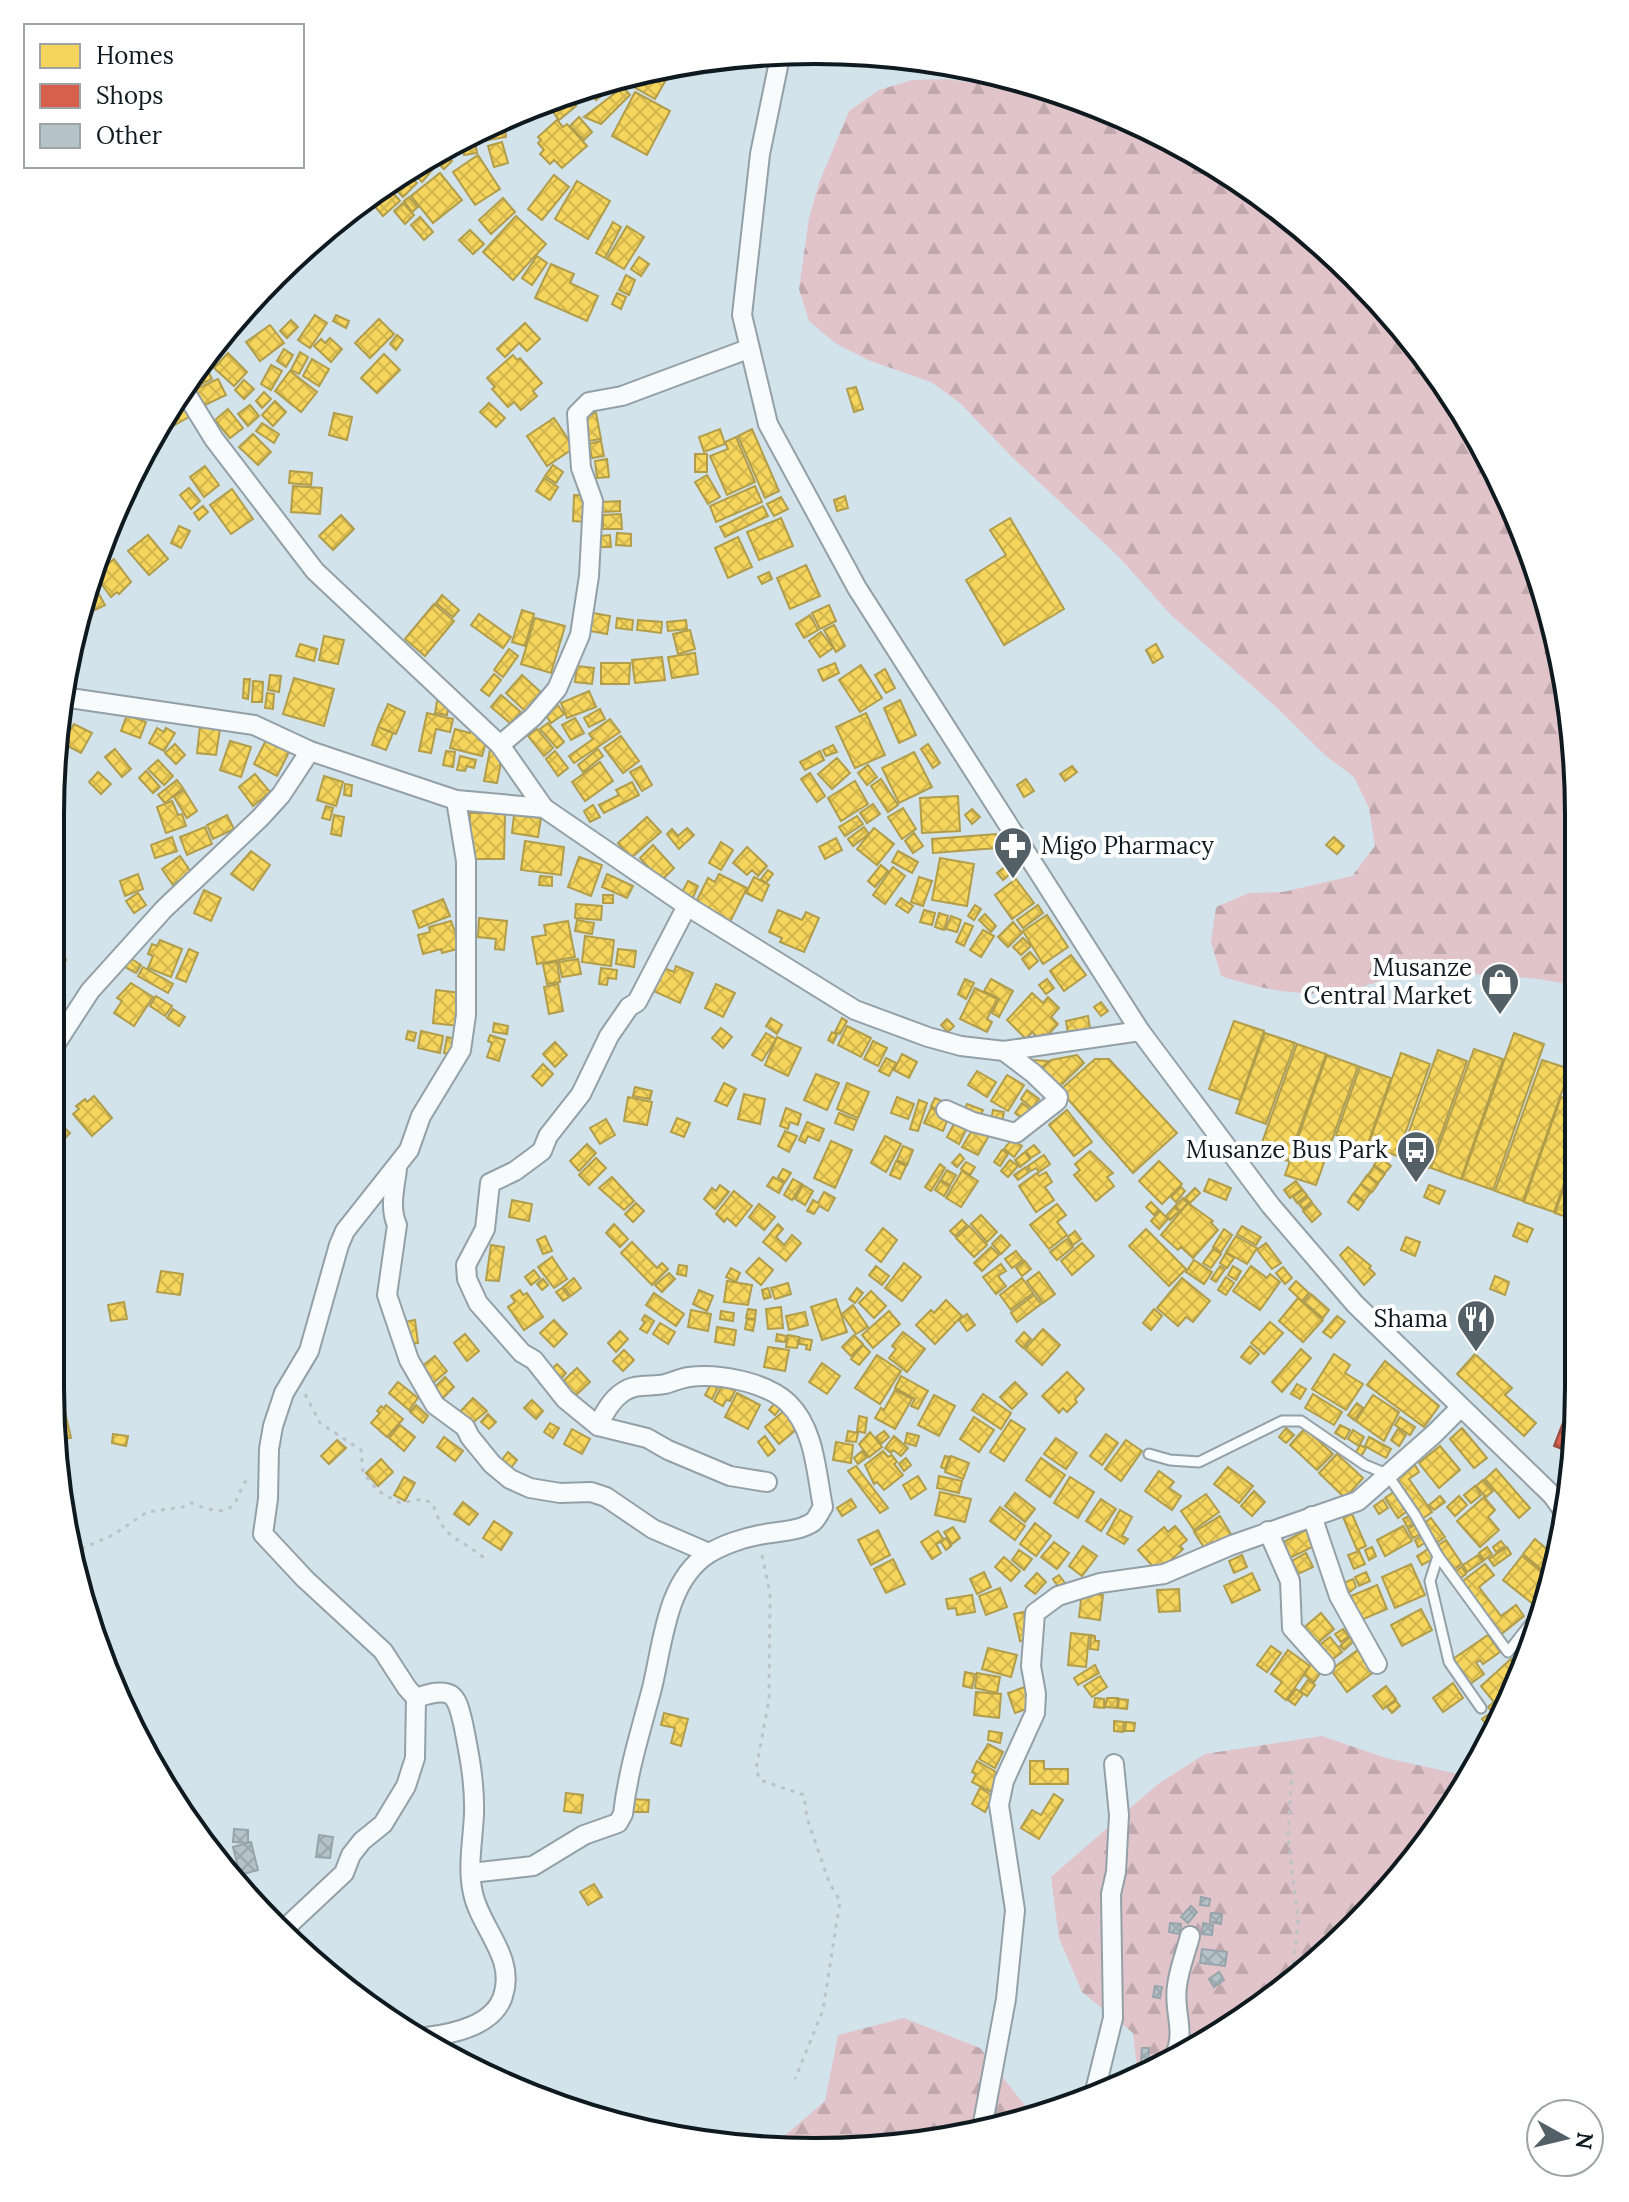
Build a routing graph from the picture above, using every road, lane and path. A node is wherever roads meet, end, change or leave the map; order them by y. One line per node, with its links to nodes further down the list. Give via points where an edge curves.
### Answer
1 (778, 65): 2 (street, via 760,154 743,300)
2 (748, 349): 5 (street, via 622,396 589,402 577,414 581,468 593,501 580,635 557,689); 11 (street, via 768,424 857,588)
3 (189, 399): 5 (street, via 315,571)
4 (73, 698): 6 (street, via 254,725)
5 (500, 745): 8 (street)
6 (310, 751): 7 (street); 10 (street, via 281,795 164,909 90,991)
7 (456, 800): 8 (street); 14 (street, via 466,861 466,1015 461,1050)
8 (544, 808): 9 (street)
9 (687, 906): 12 (street, via 855,1010 949,1043); 17 (street, via 637,1002 609,1036 581,1094 542,1151 490,1183 485,1229 466,1265 478,1303 565,1399)
10 (64, 1031)
11 (1140, 1031): 12 (street); 16 (street, via 1271,1206 1355,1304)
12 (1004, 1051): 13 (street, via 1057,1101 1016,1133)
13 (946, 1110)
14 (398, 1166): 19 (street, via 345,1231 309,1351 284,1393 273,1426); 27 (street, via 393,1199 397,1225 387,1295 409,1360 435,1405 465,1427 510,1479 530,1488 606,1497 653,1529)
15 (306, 1381): 29 (path, via 304,1396 320,1423 361,1450 363,1473 378,1491 400,1503 423,1499 433,1504 447,1534)
16 (1460, 1408): 20 (street); 22 (street)
17 (598, 1426): 21 (street, via 647,1438 730,1476); 25 (street, via 625,1390 687,1377 722,1375 775,1393 805,1426 823,1507 815,1521)
18 (1149, 1454): 20 (lane, via 1199,1462 1282,1421 1301,1421)
19 (269, 1463): 26 (path, via 246,1480 228,1509 191,1503 147,1512); 33 (street, via 263,1534 383,1651)
20 (1387, 1474): 23 (street, via 1358,1501); 28 (lane)
21 (767, 1482)
22 (1556, 1501)
23 (1312, 1516): 24 (street); 31 (street, via 1339,1596)
24 (1268, 1531): 32 (street, via 1290,1581 1292,1628); 45 (street, via 1164,1574 1100,1583 1058,1596 1035,1613 1035,1713 1004,1781 999,1805 1015,1910 1006,1999)
25 (758, 1535): 27 (street); 43 (path, via 770,1594 769,1700 756,1769 760,1780 804,1795 807,1818 840,1901 823,2010)
26 (82, 1549)
27 (709, 1553): 37 (street, via 691,1568 673,1605 618,1823 584,1835 533,1866)
28 (1438, 1556): 30 (lane, via 1508,1652); 34 (lane, via 1430,1581 1449,1662)
29 (484, 1558)
30 (1524, 1632)
31 (1377, 1664)
32 (1325, 1665)
33 (416, 1698): 37 (street, via 440,1692 458,1704 471,1764); 38 (street, via 415,1758 406,1786 383,1824 351,1855 344,1873)
34 (1481, 1708)
35 (1114, 1764): 44 (street, via 1119,1815 1111,1894 1113,2018)
36 (1292, 1771): 40 (path, via 1288,1834 1298,1922)
37 (471, 1873): 41 (street, via 476,1906 506,1971 503,1997 490,2015 465,2030)
38 (290, 1924)
39 (1190, 1936): 42 (street, via 1177,1986)
40 (1291, 1966)
41 (436, 2035)
42 (1177, 2044)
43 (795, 2079)
44 (1097, 2083)
45 (984, 2118)

